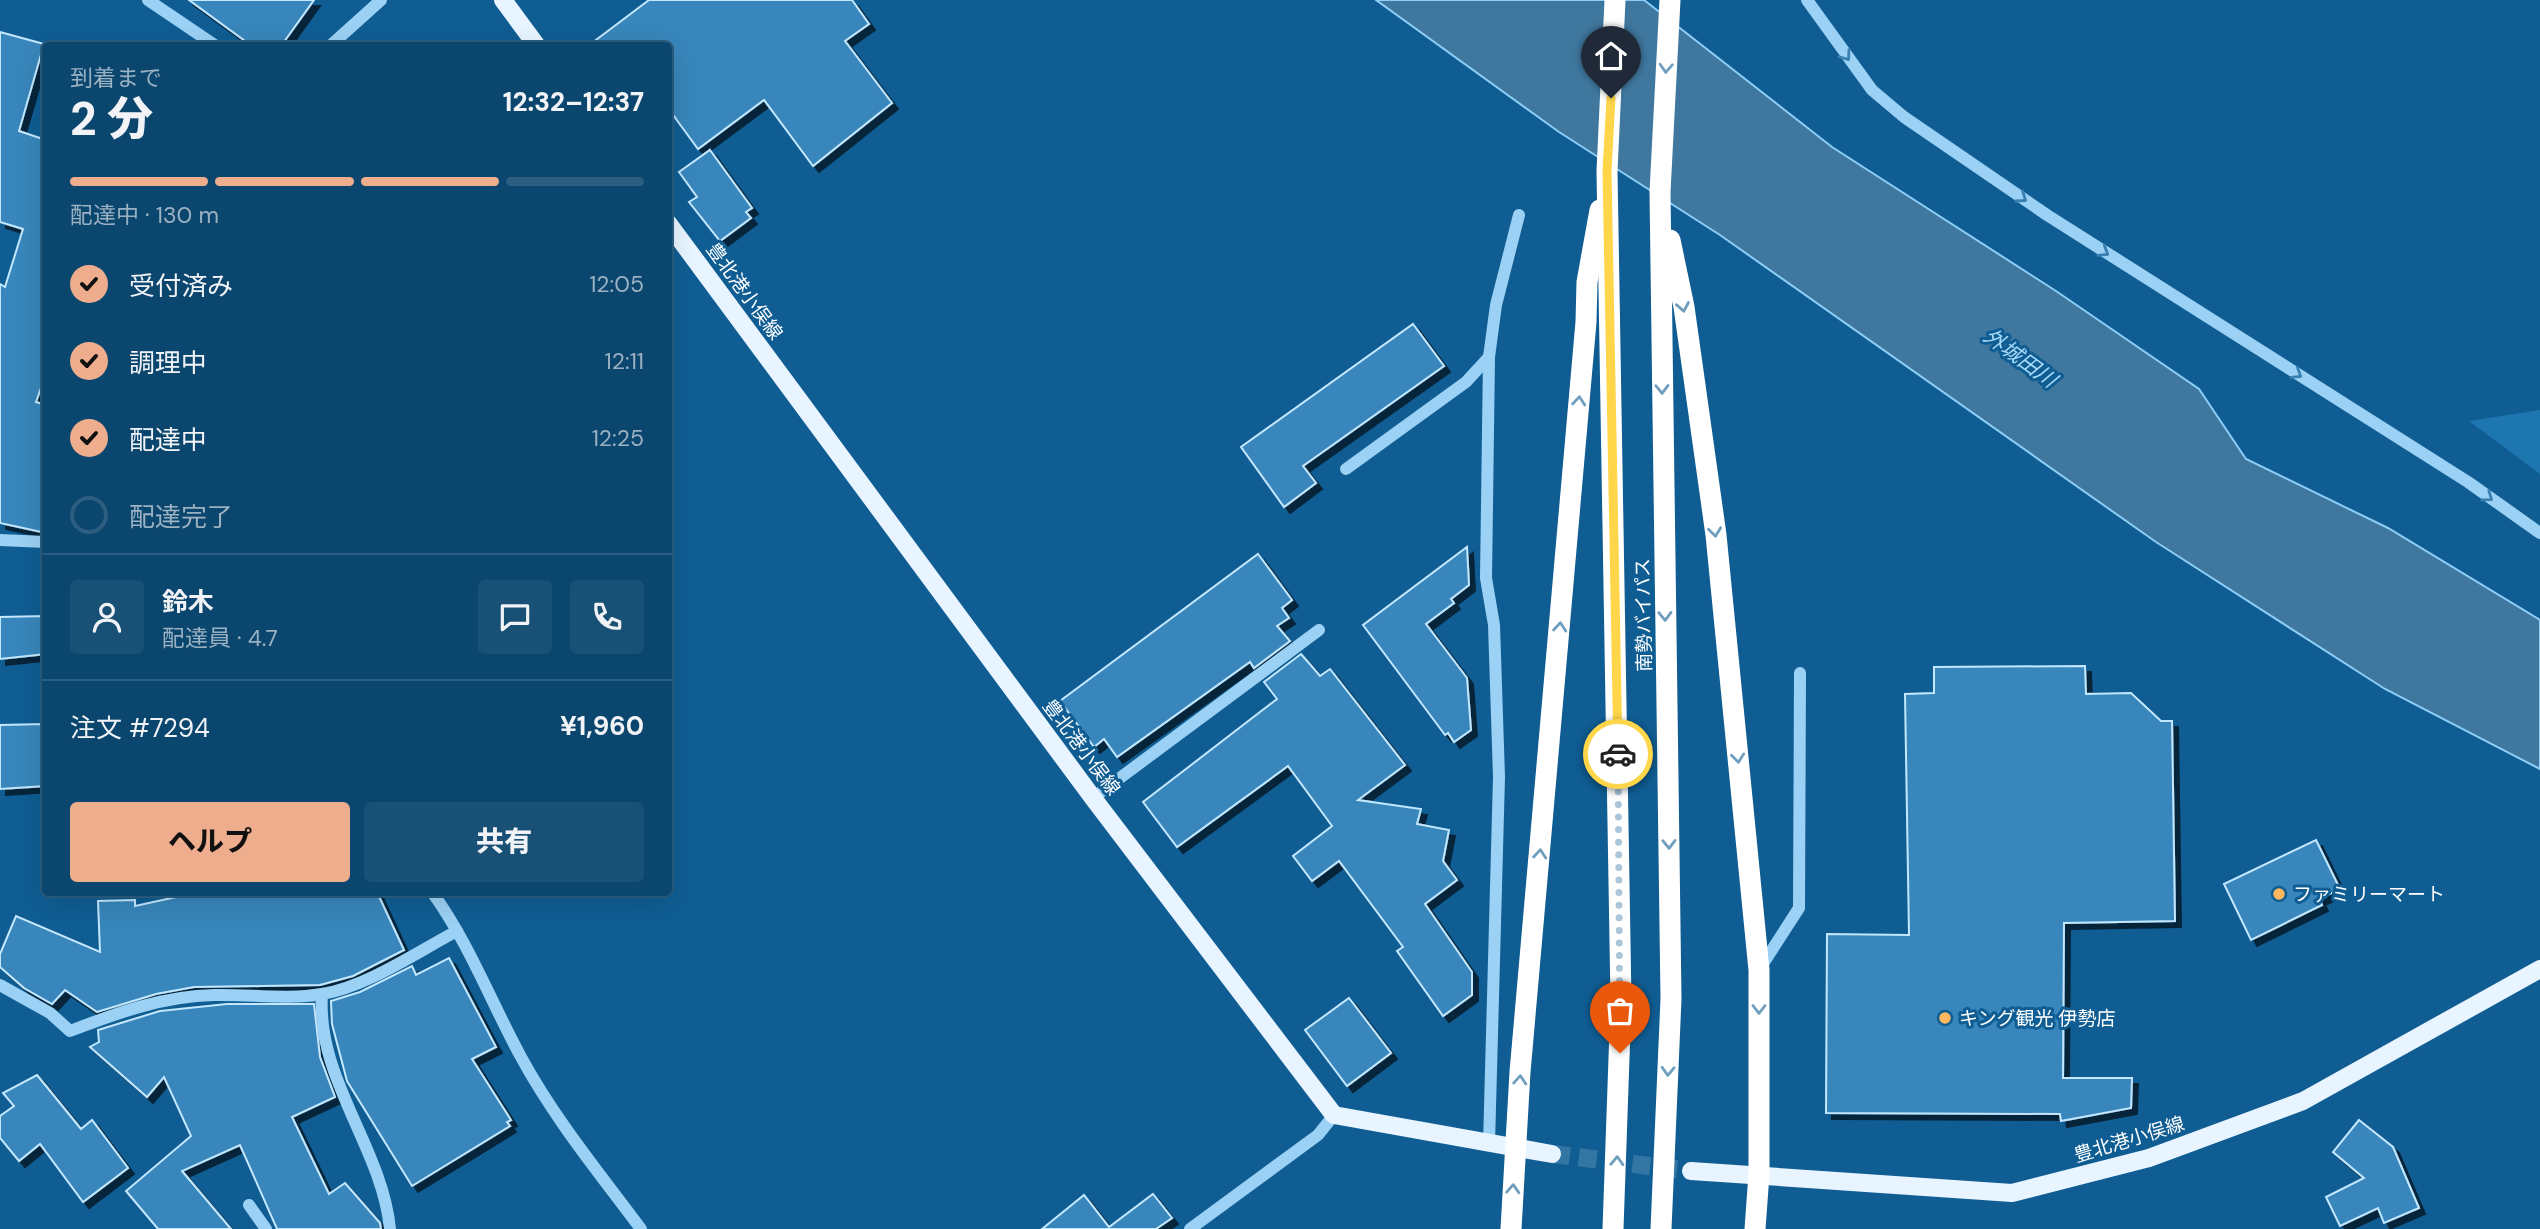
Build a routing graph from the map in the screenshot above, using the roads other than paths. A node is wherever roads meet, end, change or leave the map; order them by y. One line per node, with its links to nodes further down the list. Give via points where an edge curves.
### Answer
1 (148, 0): 7 (street)
2 (381, 0): 8 (street)
3 (503, 0): 9 (main road)
4 (1615, 0): 10 (highway, 南勢バイパス)
5 (1670, 0): 11 (highway, 南勢バイパス, one-way to 11)
6 (1807, 0): 16 (street, one-way to 16, via 1872,89 1904,117 2047,215 2468,482)
7 (210, 42)
8 (334, 42)
9 (534, 42)
10 (1607, 171): 30 (highway, one-way to 10, via 1587,282); 40 (highway, 南勢バイパス, one-way to 10, via 1621,1001)
11 (1660, 192): 25 (highway, one-way to 25, via 1684,307 1716,535); 41 (highway, 南勢バイパス, one-way to 41, via 1671,999)
12 (1519, 215): 14 (street, via 1496,305)
13 (672, 228): 21 (main road, 豊北港小俣線)
14 (1489, 357): 15 (street, via 1466,382); 29 (street, via 1486,578 1494,625 1499,777)
15 (1346, 469)
16 (2540, 533)
17 (0, 540): 18 (street)
18 (42, 542)
19 (1319, 630): 21 (street)
20 (1800, 673): 25 (street, via 1799,908)
21 (1093, 798): 28 (main road, 豊北港小俣線)
22 (435, 896): 23 (street)
23 (457, 931): 27 (street, via 354,984); 37 (street, via 522,1060)
24 (2540, 968): 33 (main road, 豊北港小俣線, via 2303,1101 2149,1158 2011,1193)
25 (1759, 970): 33 (highway, one-way to 33)
26 (0, 985): 27 (street, via 50,1013 70,1031 148,1003 214,995)
27 (322, 994): 36 (street, via 322,1026 336,1077 380,1180)
28 (1334, 1115): 29 (main road); 38 (street, via 1318,1135)
29 (1489, 1144): 30 (main road)
30 (1515, 1149): 31 (main road); 39 (highway, one-way to 30)
31 (1552, 1154)
32 (1691, 1171): 33 (main road, 豊北港小俣線)
33 (1759, 1174): 42 (highway)
34 (249, 1205): 35 (street)
35 (266, 1229)
36 (390, 1229)
37 (641, 1229)
38 (1190, 1229)
39 (1511, 1229)
40 (1613, 1229)
41 (1661, 1229)
42 (1755, 1229)

